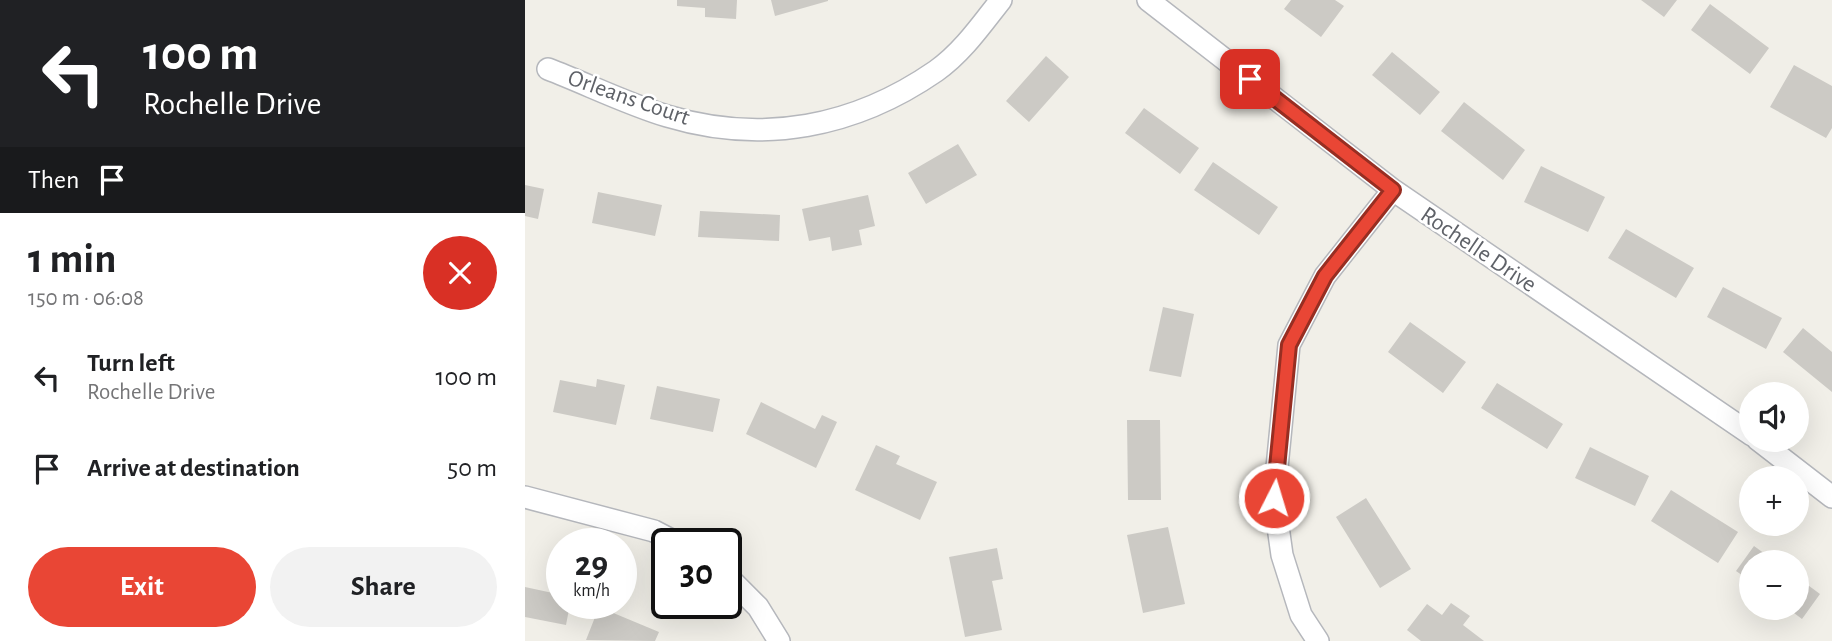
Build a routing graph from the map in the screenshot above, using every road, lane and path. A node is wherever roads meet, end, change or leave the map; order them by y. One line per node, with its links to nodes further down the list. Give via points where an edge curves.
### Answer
1 (1001, 0): 3 (street, Orleans Court, via 938,70 879,104 817,126 750,131 668,116)
2 (1148, 0): 4 (street, Rochelle Drive)
3 (548, 69)
4 (1393, 190): 5 (street, Rochelle Drive); 12 (street, via 1325,276 1289,345 1274,498 1282,555 1301,615)
5 (1739, 426)
6 (1775, 452): 8 (street)
7 (525, 497): 9 (street)
8 (1832, 497)
9 (651, 530)
10 (742, 591): 11 (street)
11 (779, 641)
12 (1318, 641)

